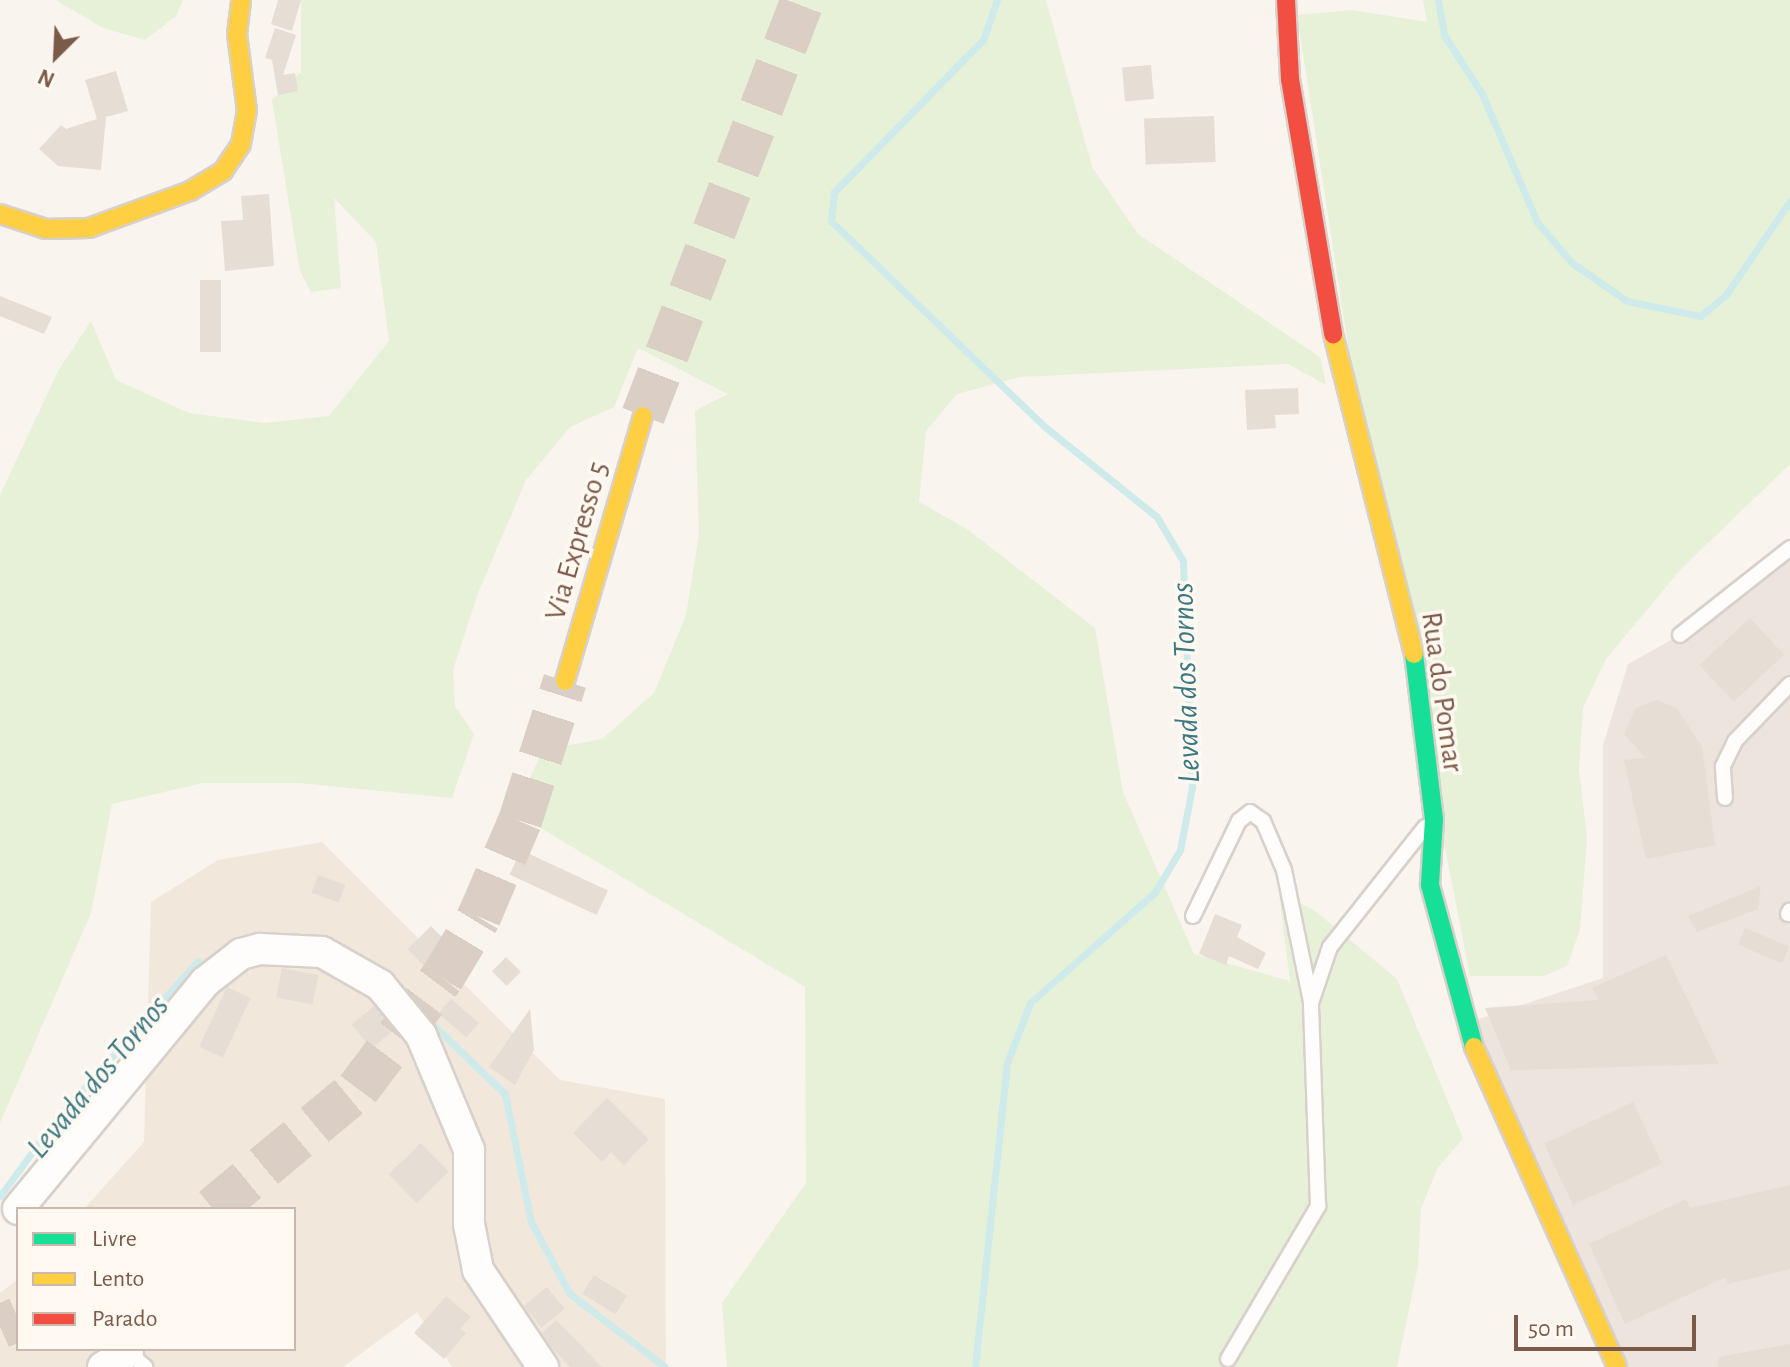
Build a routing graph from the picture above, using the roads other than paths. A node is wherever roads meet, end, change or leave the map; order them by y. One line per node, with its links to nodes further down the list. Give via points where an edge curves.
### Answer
1 (241, 0): 3 (street, via 237,34 247,111 241,144 223,171 190,191 112,222 66,230)
2 (1286, 0): 10 (street, Rua do Pomar, via 1290,79 1328,316 1414,651)
3 (4, 216)
4 (643, 416): 7 (street, Via Expresso 5)
5 (1790, 548): 6 (lane)
6 (1680, 635)
7 (565, 681)
8 (1790, 684): 9 (lane, via 1735,741 1723,766)
9 (1725, 798)
10 (1434, 819): 12 (lane, via 1402,849 1330,947); 18 (street, Rua do Pomar, via 1430,885 1464,1024)
11 (1193, 916): 12 (lane, via 1239,821 1250,812 1263,821 1284,870)
12 (1311, 1003): 16 (lane, via 1318,1206)
13 (20, 1207): 17 (street, via 205,982 250,951 322,952 380,985 421,1035 469,1150 469,1224 478,1270)
14 (16, 1211): 15 (street)
15 (0, 1231)
16 (1228, 1359)
17 (543, 1367)
18 (1617, 1367)

